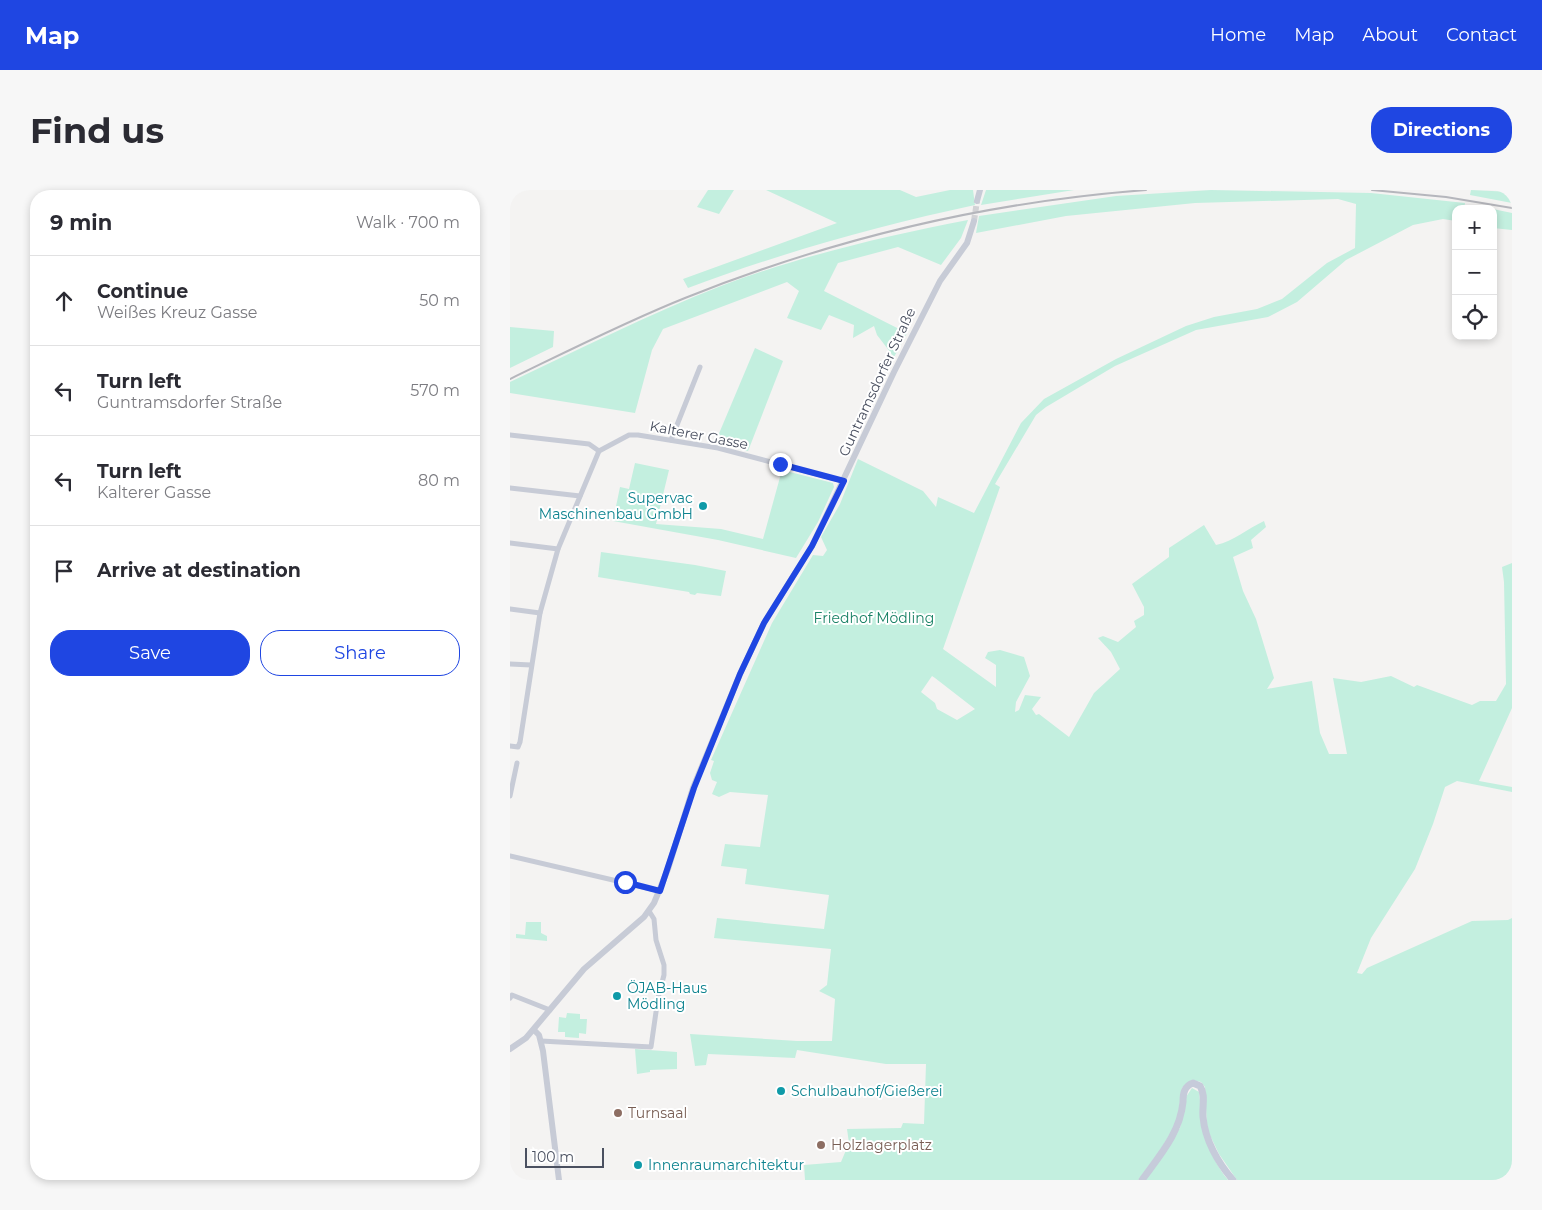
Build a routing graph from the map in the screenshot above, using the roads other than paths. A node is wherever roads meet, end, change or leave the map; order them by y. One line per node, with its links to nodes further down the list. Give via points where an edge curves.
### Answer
1 (514, 190): 3 (street)
2 (980, 190): 4 (street)
3 (510, 195)
4 (977, 201)
5 (974, 221): 10 (street, Guntramsdorfer Straße, via 967,243 940,281 902,355)
6 (700, 367): 8 (street)
7 (510, 435): 9 (street, via 589,444)
8 (671, 440): 9 (street, Kalterer Gasse, via 629,435); 10 (street, Kalterer Gasse, via 718,448)
9 (599, 451): 12 (street)
10 (844, 481): 23 (street, Guntramsdorfer Straße, via 812,546 764,623 740,674 694,788)
11 (510, 488): 12 (street)
12 (580, 496): 14 (street)
13 (510, 542): 14 (street)
14 (558, 548): 16 (street)
15 (510, 609): 16 (street)
16 (540, 613): 18 (street)
17 (510, 664): 18 (street)
18 (530, 665): 19 (street, via 518,747)
19 (510, 746)
20 (518, 763): 21 (street)
21 (510, 796)
22 (510, 856): 23 (street)
23 (660, 891): 24 (street, Guntramsdorfer Straße)
24 (649, 911): 26 (street, Guntramsdorfer Straße, via 584,969); 28 (street, via 654,919 656,940 664,965 652,1047)
25 (510, 998): 26 (street)
26 (550, 1010): 27 (street, Guntramsdorfer Straße)
27 (534, 1030): 28 (street); 29 (street, Guntramsdorfer Straße)
28 (541, 1041): 30 (street)
29 (510, 1049)
30 (559, 1180)
31 (1142, 1180): 32 (main road, via 1175,1133 1184,1092 1193,1084 1200,1086 1204,1093 1203,1117 1210,1142)
32 (1233, 1180)

